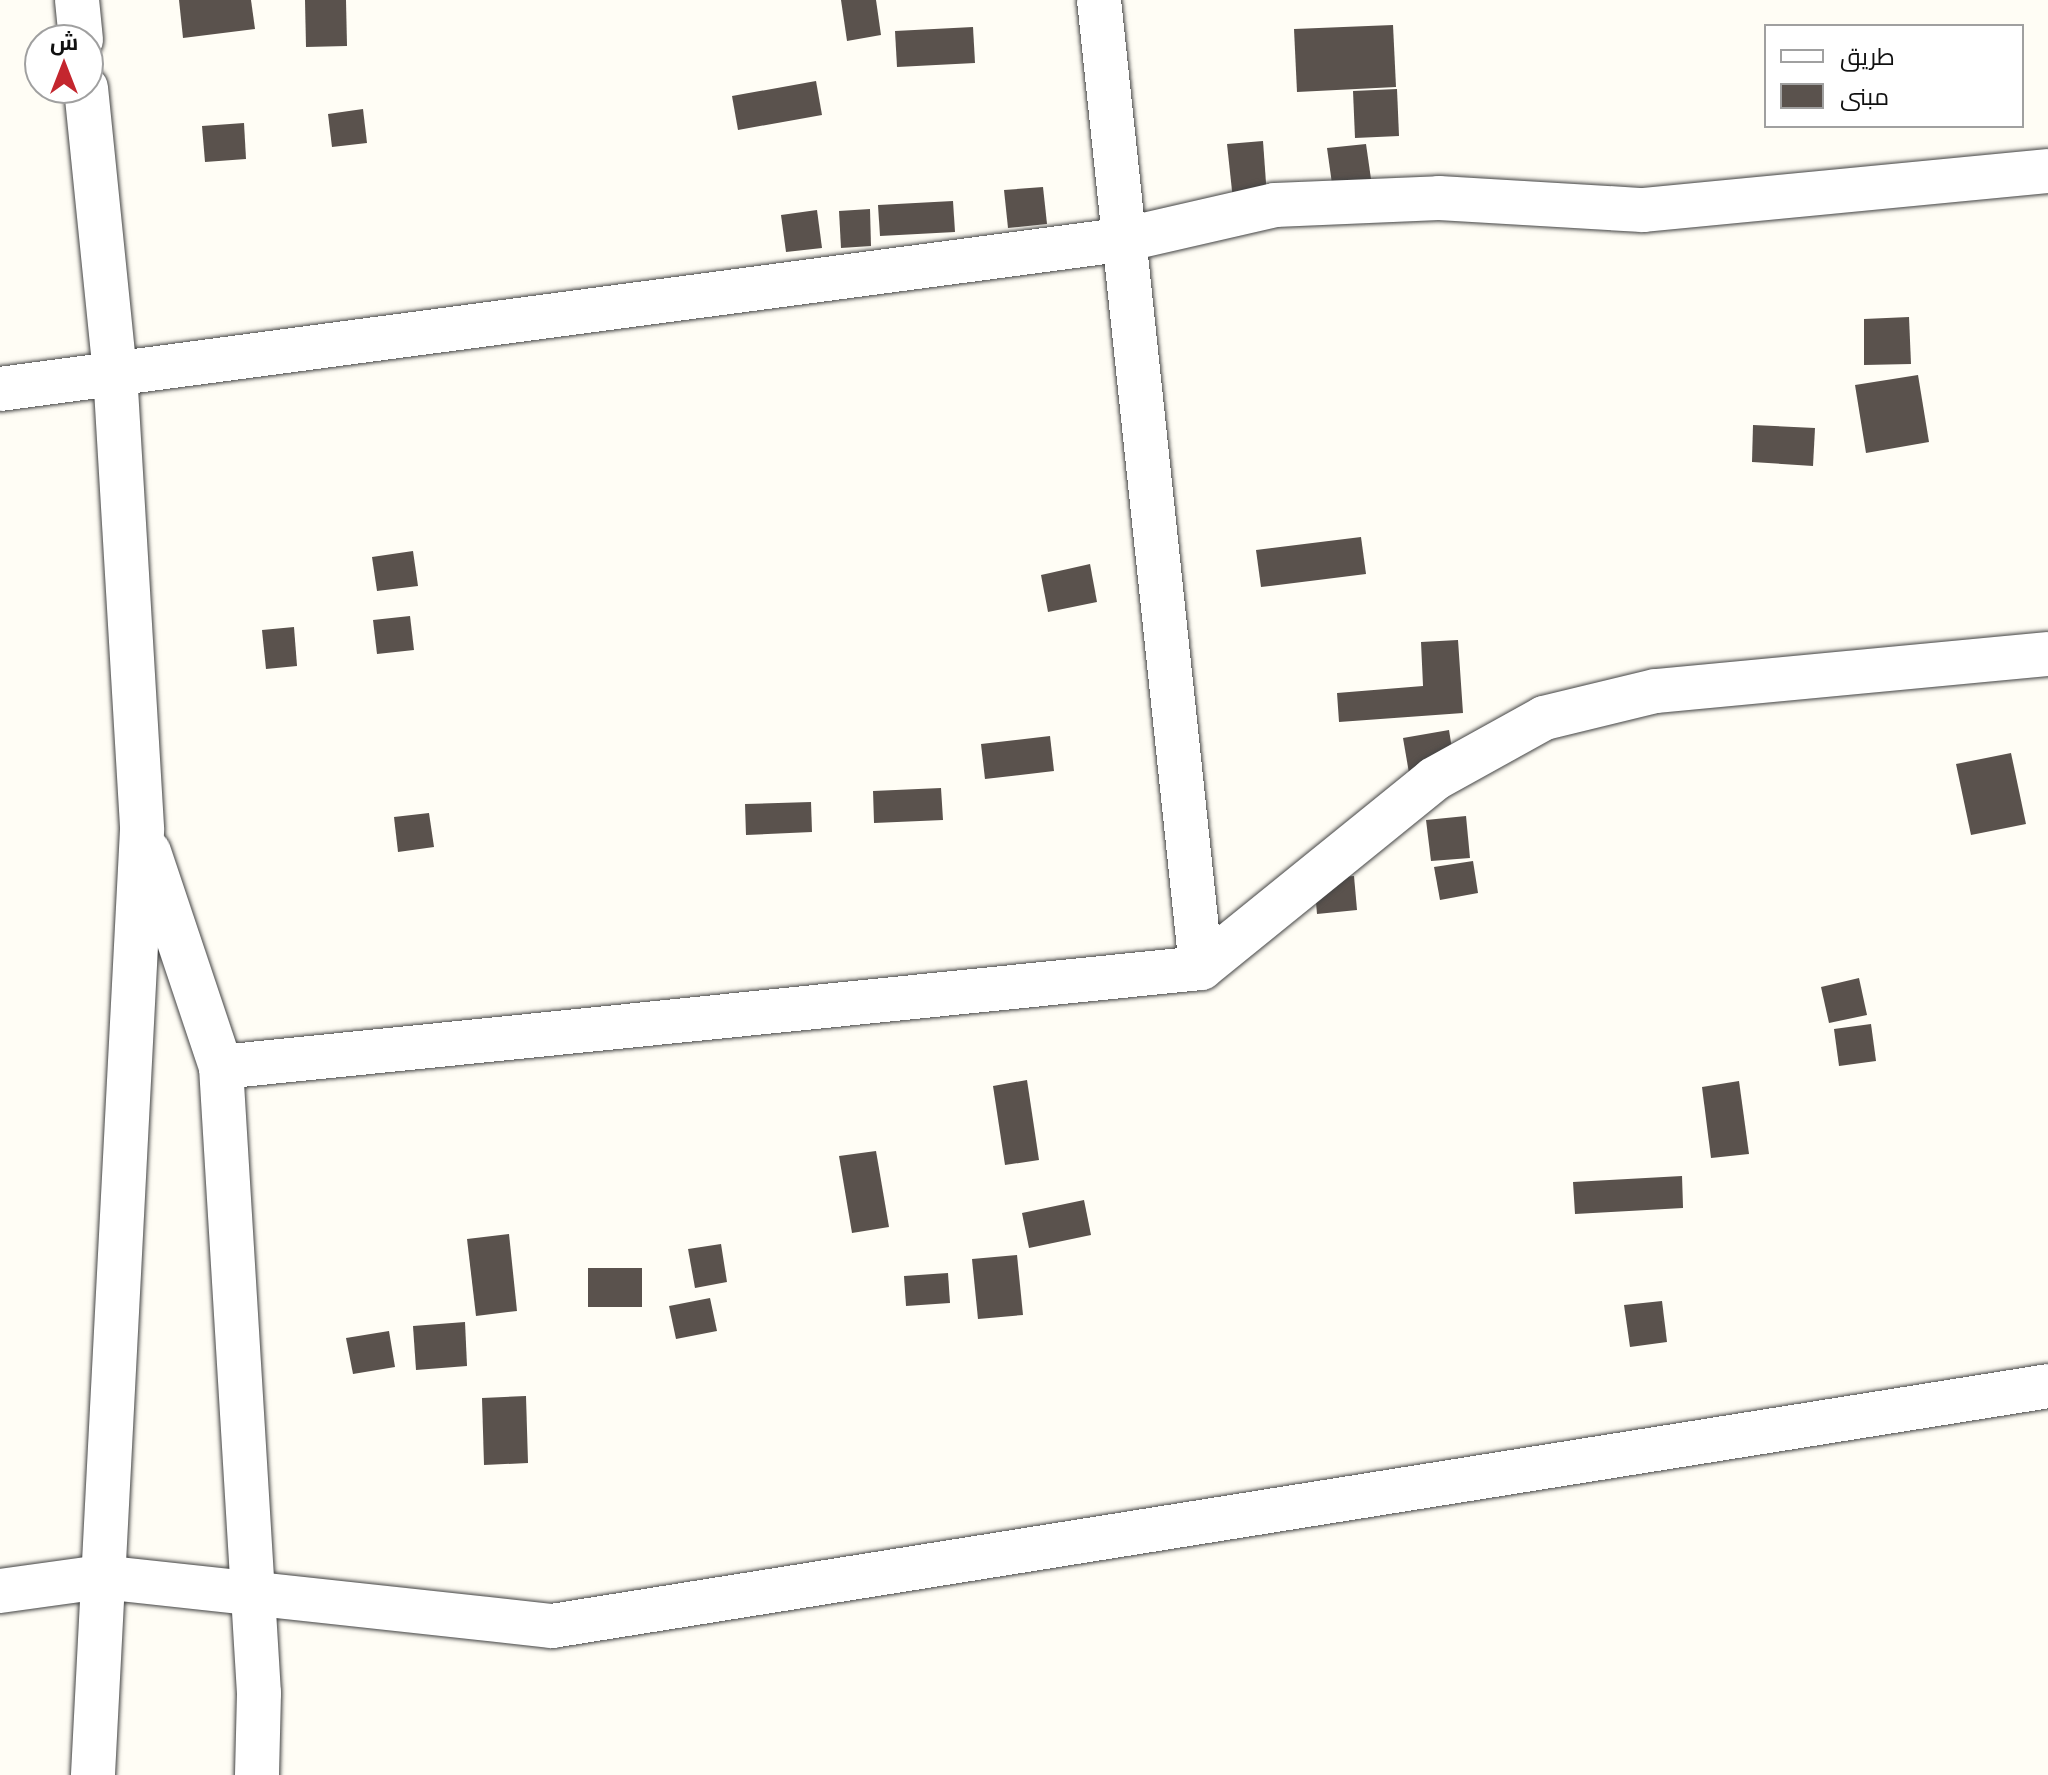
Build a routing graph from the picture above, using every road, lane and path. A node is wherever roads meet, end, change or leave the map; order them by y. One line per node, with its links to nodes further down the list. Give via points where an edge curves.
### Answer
1 (77, 0): 3 (street)
2 (1099, 0): 6 (street)
3 (79, 24)
4 (88, 104): 7 (street)
5 (2048, 171): 6 (street, via 1643,210 1439,198 1275,205)
6 (1127, 239): 7 (street); 11 (street)
7 (115, 372): 8 (street); 10 (street)
8 (0, 389)
9 (2048, 654): 11 (street, via 1656,691 1544,718 1434,779)
10 (142, 830): 12 (street); 14 (street)
11 (1201, 968): 12 (street)
12 (221, 1067): 15 (street)
13 (2048, 1386): 15 (street, via 552,1626)
14 (101, 1577): 15 (street); 16 (street); 17 (street)
15 (253, 1589): 18 (street)
16 (0, 1591)
17 (93, 1775)
18 (257, 1775)

